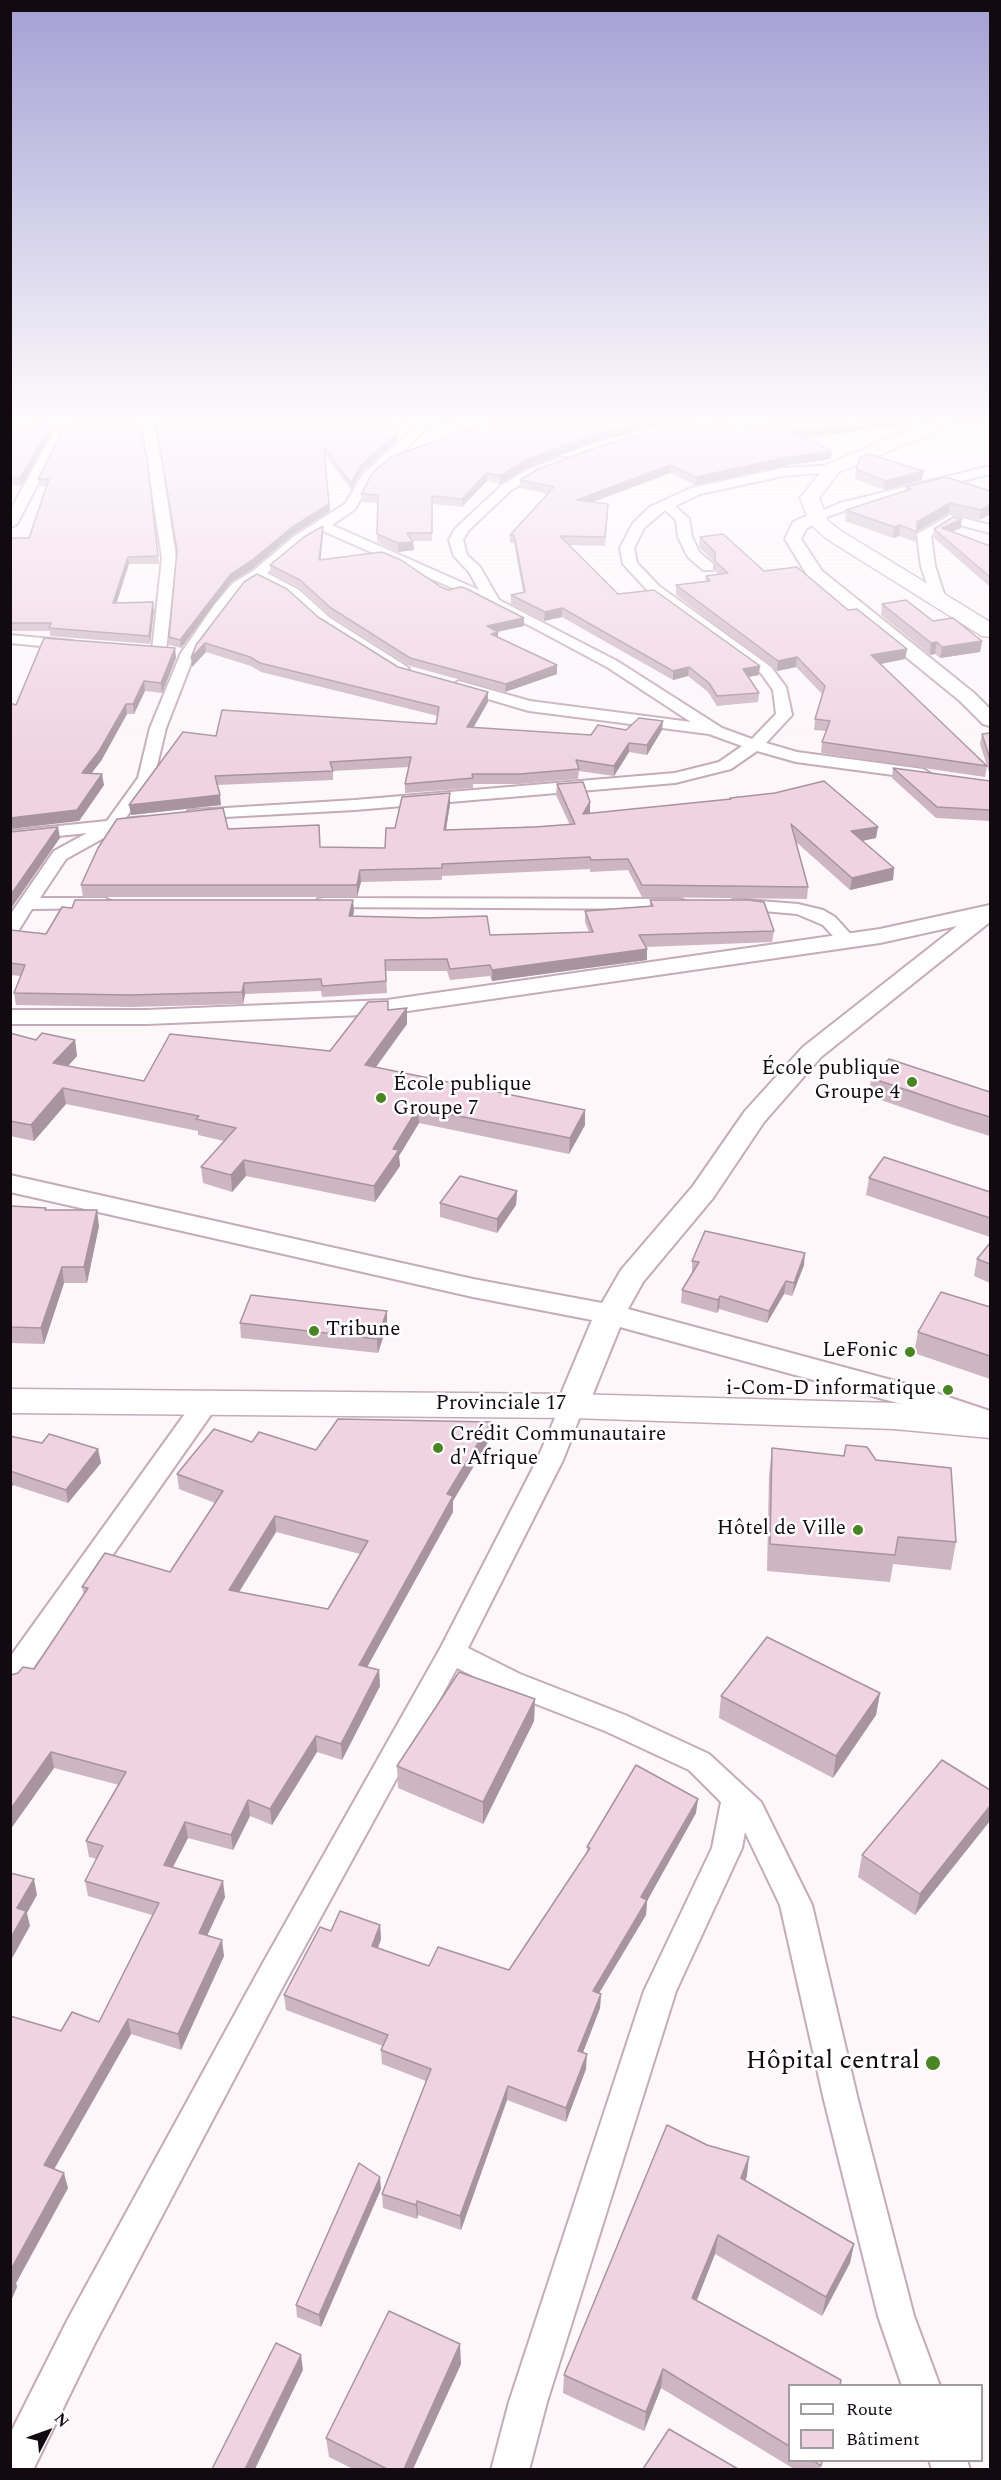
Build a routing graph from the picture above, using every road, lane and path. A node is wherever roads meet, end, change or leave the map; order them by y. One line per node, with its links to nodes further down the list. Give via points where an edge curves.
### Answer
1 (165, 533): 17 (street, via 169,558 153,651)
2 (310, 533): 11 (street)
3 (339, 533): 13 (street)
4 (460, 533): 13 (street, via 456,540 461,556 476,570)
5 (634, 533): 22 (street, via 627,548 630,564 654,589 766,670 781,690 784,715)
6 (684, 533): 10 (street, via 693,554)
7 (796, 533): 20 (street, via 793,539 815,574)
8 (831, 533): 12 (main road)
9 (926, 533): 12 (street, via 928,566)
10 (708, 567)
11 (258, 574): 17 (street, via 238,586); 18 (street, via 294,593 326,621 404,671)
12 (939, 600): 14 (main road)
13 (494, 603): 21 (street, via 612,664)
14 (990, 631)
15 (10, 639): 16 (street)
16 (88, 646)
17 (188, 653): 24 (street, via 158,728 146,778)
18 (416, 674)
19 (438, 681): 21 (street, via 529,706)
20 (990, 720)
21 (716, 730): 22 (street)
22 (756, 744): 23 (street, via 796,757); 24 (street, via 725,765 675,778 168,818)
23 (935, 776)
24 (111, 827): 25 (street); 26 (street, via 60,855)
25 (10, 836)
26 (28, 903): 27 (street); 32 (street)
27 (119, 903)
28 (303, 903): 29 (street)
29 (695, 904)
30 (716, 904): 33 (street, via 748,904 817,914)
31 (990, 911): 33 (street); 36 (street, via 812,1052 754,1117 703,1192 631,1277)
32 (10, 929)
33 (848, 941): 34 (street, via 387,1007 182,1016)
34 (10, 1017)
35 (13, 1184): 36 (street, via 473,1288)
36 (610, 1314): 39 (street); 40 (street, via 910,1396)
37 (10, 1401): 38 (main road, Provinciale 17)
38 (206, 1403): 39 (main road, Provinciale 17); 42 (street)
39 (572, 1406): 40 (main road, Provinciale 17, via 894,1416); 41 (street, via 550,1460)
40 (990, 1423)
41 (452, 1652): 43 (street, via 510,1682 615,1723 699,1762); 45 (street, via 270,1980 81,2332)
42 (10, 1679)
43 (737, 1798): 44 (street, via 750,1811 796,1905 896,2316); 46 (street, via 727,1848 660,1991)
44 (921, 2384)
45 (13, 2469)
46 (510, 2469)

